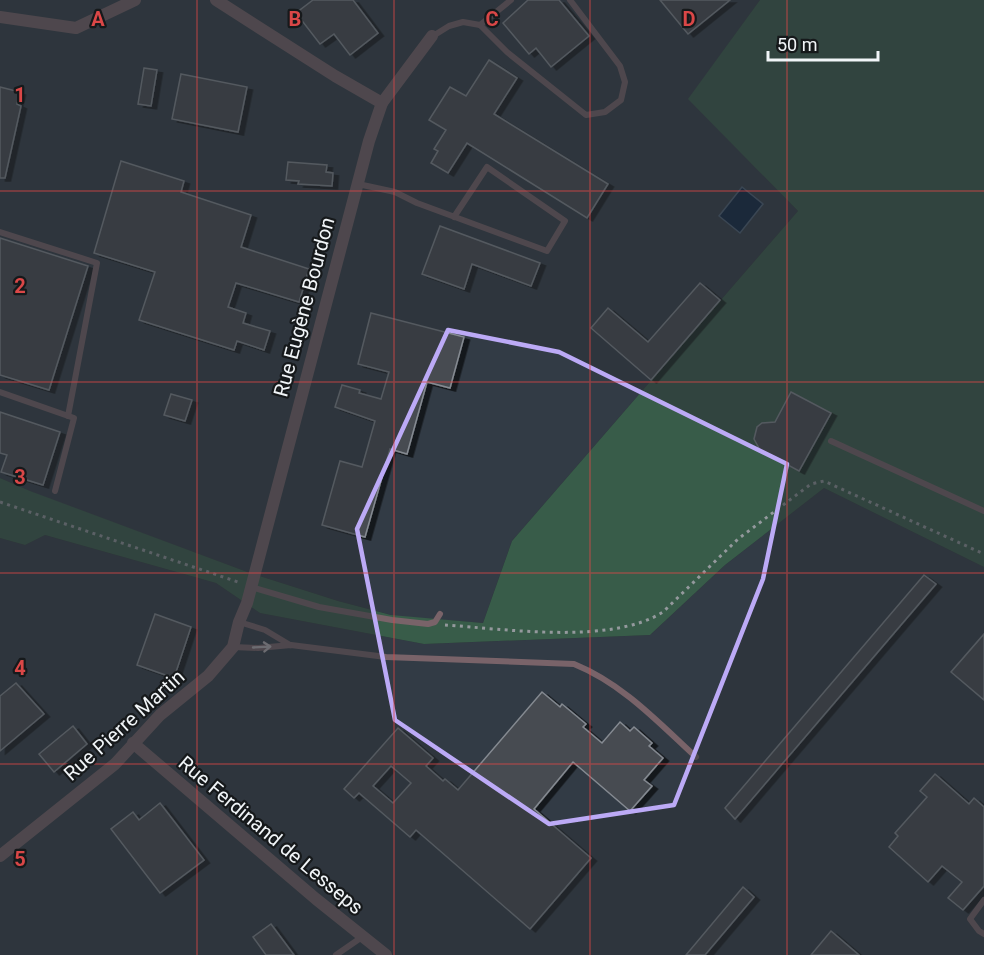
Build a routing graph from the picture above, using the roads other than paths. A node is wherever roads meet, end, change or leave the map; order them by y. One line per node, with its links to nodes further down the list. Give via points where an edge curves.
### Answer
1 (135, 0): 5 (street, via 76,28)
2 (216, 0): 8 (street)
3 (511, 0): 6 (lane)
4 (570, 0): 6 (lane, via 620,66 624,82 621,100 605,111 586,115 507,52)
5 (0, 17)
6 (480, 25): 7 (lane, via 463,22)
7 (432, 36): 8 (street, Rue Eugène Bourdon)
8 (382, 103): 9 (street, Rue Eugène Bourdon)
9 (357, 184): 10 (lane, via 395,192); 17 (street, Rue Eugène Bourdon)
10 (454, 217): 10 (lane, via 547,251 566,221 487,167)
11 (0, 232): 13 (lane, via 97,263)
12 (0, 392): 13 (lane)
13 (68, 416): 15 (lane, via 74,418)
14 (831, 441): 16 (lane)
15 (56, 491)
16 (984, 511)
17 (251, 586): 18 (street, Rue Eugène Bourdon); 19 (lane, via 319,607 428,624)
18 (247, 603): 20 (street, Rue Pierre Martin)
19 (440, 614)
20 (239, 622): 21 (lane, via 265,630); 22 (street, Rue Pierre Martin)
21 (291, 645): 22 (lane, one-way to 21); 24 (lane, via 386,657 574,664 626,693)
22 (233, 647): 23 (street, Rue Pierre Martin, via 208,676)
23 (133, 743): 25 (street, Rue Pierre Martin, via 115,764); 28 (street, Rue Ferdinand de Lesseps)
24 (696, 758)
25 (0, 856)
26 (984, 900): 27 (lane, via 970,919)
27 (984, 934)
28 (362, 937): 29 (lane); 30 (street, Rue Ferdinand de Lesseps)
29 (336, 955)
30 (386, 955)

